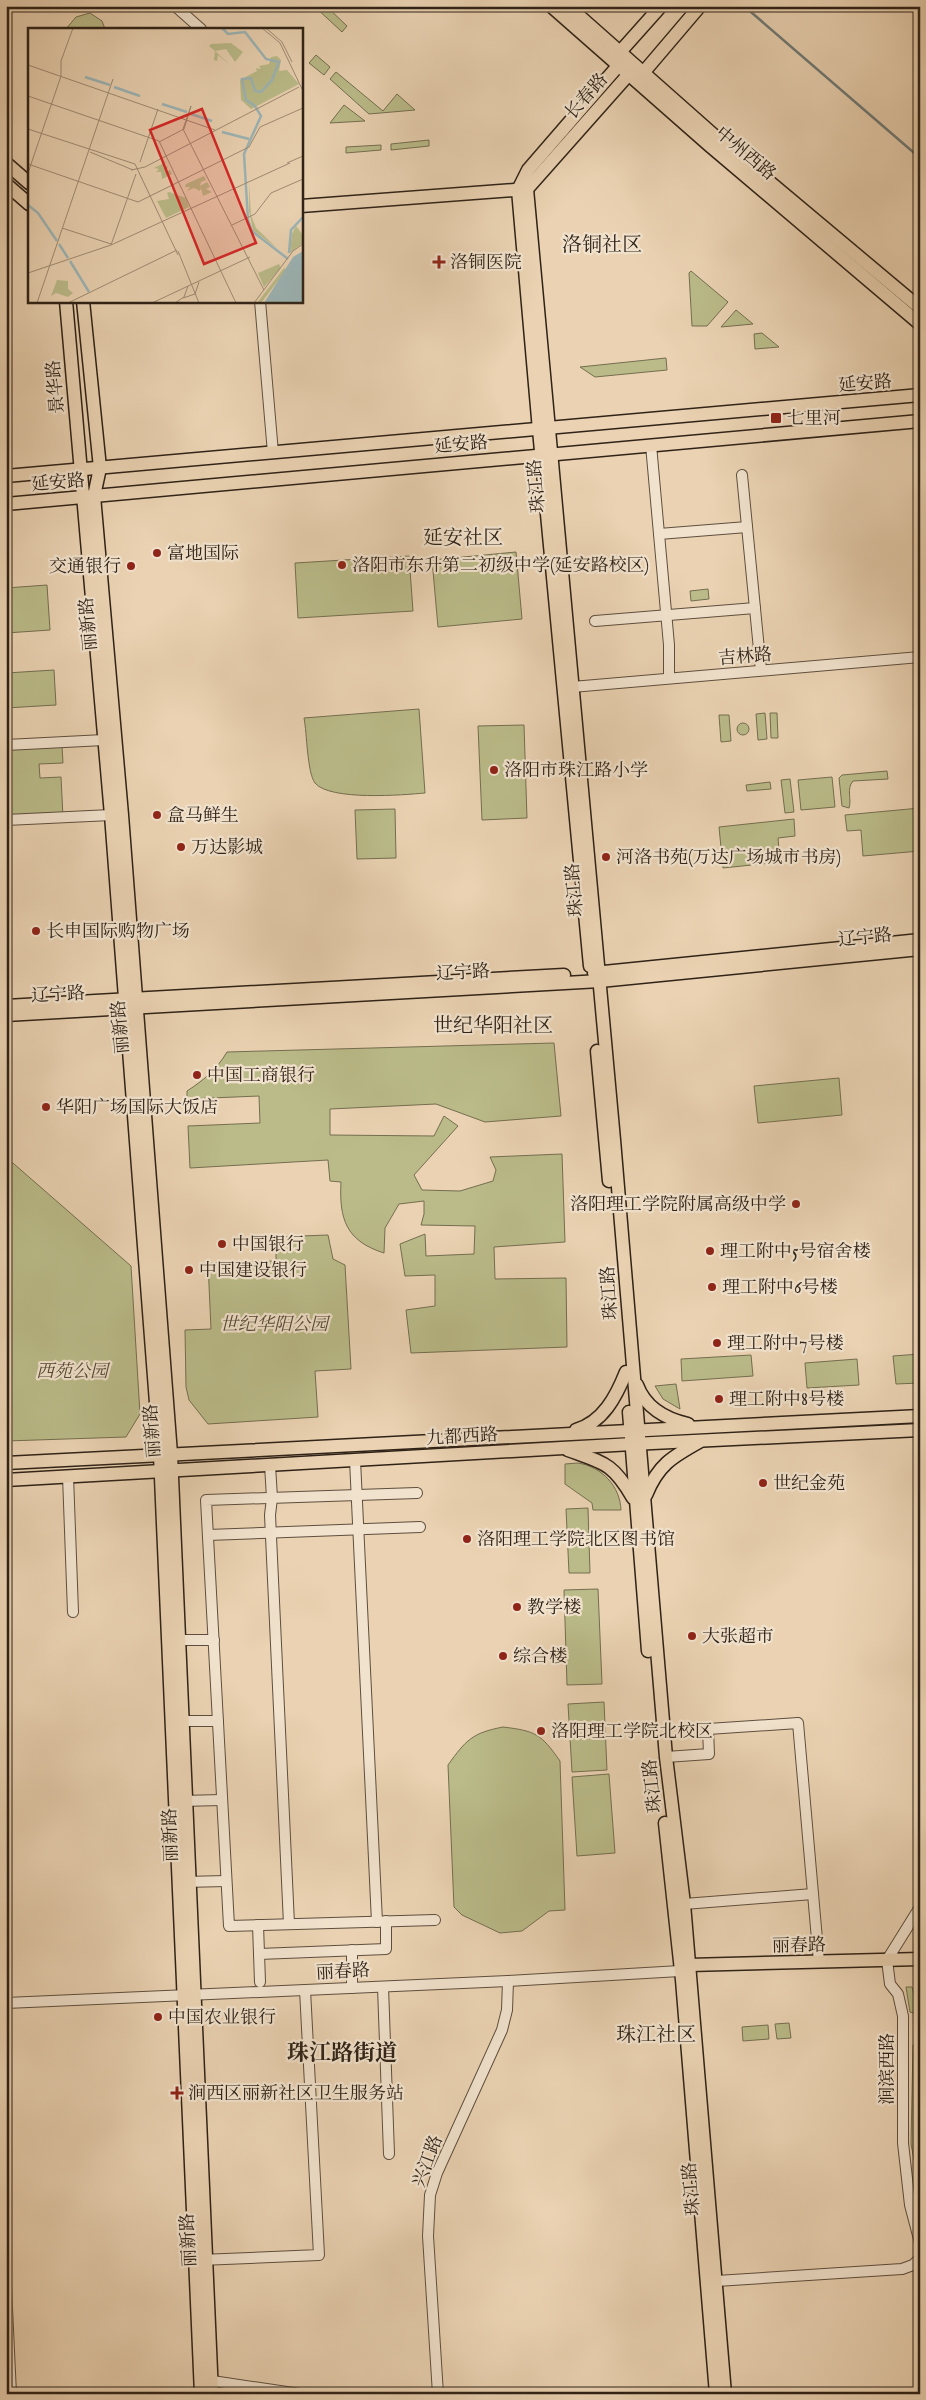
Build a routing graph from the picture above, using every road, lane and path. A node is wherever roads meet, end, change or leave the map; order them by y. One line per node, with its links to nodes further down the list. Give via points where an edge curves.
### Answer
1 (175, 6): 6 (street)
2 (551, 6): 8 (main road, 中州西路)
3 (568, 6): 7 (main road, 中州西路)
4 (661, 6): 7 (main road)
5 (700, 6): 9 (main road)
6 (200, 28)
7 (620, 52): 8 (main road, 长春路); 9 (main road, 中州西路)
8 (623, 70): 9 (main road, 长春路); 13 (main road, 长春路, via 528,170); 20 (main road, 中州西路)
9 (643, 73): 19 (main road, 中州西路)
10 (6, 163): 11 (main road)
11 (28, 182)
12 (6, 184): 14 (main road)
13 (523, 189): 15 (main road); 23 (main road, 珠江路)
14 (28, 203)
15 (302, 206)
16 (66, 302): 28 (main road, 景华路)
17 (83, 302): 27 (main road, 景华路)
18 (260, 302): 25 (street)
19 (920, 308)
20 (920, 324)
21 (920, 395): 23 (main road, 延安路)
22 (920, 421): 24 (main road, 延安路)
23 (543, 430): 25 (main road, 延安路); 26 (main road, 珠江路)
24 (651, 445): 26 (main road, 延安路); 34 (street)
25 (273, 453): 27 (main road, 延安路)
26 (546, 453): 31 (main road, 延安路); 41 (main road, 珠江路); 48 (main road, 珠江路)
27 (100, 468): 28 (main road, 延安路); 31 (main road, 丽新路)
28 (80, 470): 30 (main road, 延安路); 31 (main road, 丽新路)
29 (742, 475): 33 (street)
30 (6, 476)
31 (88, 497): 32 (main road, 延安路); 42 (main road, 丽新路); 49 (main road, 丽新路, via 121,805)
32 (6, 504)
33 (747, 527): 34 (street); 35 (street)
34 (659, 534): 36 (street)
35 (755, 608): 36 (street); 39 (street)
36 (666, 615): 37 (street); 40 (street)
37 (595, 621)
38 (920, 656): 39 (street, 吉林路)
39 (761, 670): 40 (street, 吉林路)
40 (669, 678): 41 (street, 吉林路)
41 (572, 687): 48 (main road, 珠江路)
42 (104, 740): 43 (street); 44 (main road, 丽新路)
43 (6, 745)
44 (111, 815): 45 (street); 49 (main road, 丽新路)
45 (6, 820)
46 (920, 940): 48 (main road, 辽宁路)
47 (920, 949): 48 (main road, 辽宁路)
48 (595, 977): 49 (main road, 辽宁路); 52 (main road, 珠江路)
49 (130, 1004): 50 (main road, 辽宁路); 51 (main road, 辽宁路); 60 (main road, 丽新路)
50 (6, 1006)
51 (6, 1015)
52 (629, 1372): 54 (main road, 珠江路); 56 (main road, via 610,1406 598,1419); 57 (main road, via 654,1408)
53 (920, 1416): 57 (main road, 九都西路)
54 (635, 1430): 56 (main road, 九都西路); 57 (main road, 九都西路); 58 (main road, 珠江路)
55 (920, 1430): 57 (main road, 九都西路)
56 (565, 1433): 60 (main road, 九都西路)
57 (704, 1434): 58 (main road, 九都西路); 70 (main road, via 660,1468)
58 (636, 1443): 59 (main road, 九都西路); 70 (main road, 珠江路)
59 (560, 1448): 61 (main road, 九都西路); 70 (main road, via 608,1465)
60 (166, 1455): 62 (main road, 九都西路); 64 (main road, 丽新路)
61 (354, 1460): 63 (main road, 九都西路); 68 (street)
62 (6, 1463)
63 (270, 1465): 64 (main road, 九都西路); 69 (street)
64 (166, 1470): 65 (main road, 九都西路); 76 (main road, 丽新路)
65 (68, 1476): 66 (main road, 九都西路); 75 (street)
66 (6, 1480)
67 (417, 1494): 68 (street)
68 (356, 1496): 69 (street); 72 (street)
69 (272, 1498): 73 (street); 74 (street, via 206,1500)
70 (640, 1499): 80 (main road, 珠江路); 98 (main road, 珠江路, via 642,1590)
71 (420, 1527): 72 (street)
72 (358, 1529): 73 (street); 89 (street)
73 (271, 1533): 74 (street); 90 (street)
74 (208, 1535): 77 (street)
75 (73, 1612)
76 (174, 1640): 77 (street); 78 (main road, 丽新路)
77 (214, 1640): 79 (street)
78 (177, 1721): 79 (street); 82 (main road, 丽新路)
79 (218, 1721): 81 (street)
80 (666, 1757): 85 (street, via 710,1754 708,1729 798,1723); 86 (main road, 珠江路)
81 (222, 1800): 82 (street); 83 (street)
82 (181, 1801): 84 (main road, 丽新路)
83 (226, 1881): 84 (street); 91 (street, via 229,1926)
84 (184, 1882): 104 (main road, 丽新路)
85 (813, 1894): 86 (street); 95 (street)
86 (684, 1904): 98 (main road, 珠江路)
87 (920, 1907): 96 (street)
88 (435, 1920): 89 (street)
89 (381, 1921): 90 (street); 92 (street, via 386,1949)
90 (289, 1924): 91 (street)
91 (258, 1925): 93 (street)
92 (352, 1950): 93 (street); 102 (street)
93 (259, 1954): 100 (street)
94 (920, 1958): 96 (main road, 丽春路)
95 (819, 1962): 96 (main road, 丽春路); 98 (main road, 丽春路)
96 (889, 1964): 97 (main road, 丽春路); 98 (main road, 丽春路); 107 (street, 涧滨西路, via 890,1984 901,2002 903,2143 910,2205)
97 (920, 1966)
98 (686, 1969): 99 (street, 丽春路); 110 (main road, 珠江路); 117 (main road, 珠江路)
99 (508, 1981): 101 (street, 丽春路); 116 (street, 兴江路, via 507,2010 502,2030 430,2194 428,2236)
100 (260, 1982)
101 (383, 1986): 102 (street, 丽春路); 106 (street)
102 (352, 1988): 103 (street, 丽春路)
103 (306, 1990): 104 (street, 丽春路); 108 (street, via 319,2255)
104 (189, 1996): 105 (street, 丽春路); 108 (main road, 丽新路)
105 (6, 2003)
106 (389, 2154)
107 (920, 2243)
108 (201, 2260): 112 (main road, 丽新路)
109 (919, 2260): 110 (street, via 902,2269)
110 (716, 2281): 118 (main road, 珠江路)
111 (6, 2286): 113 (street)
112 (208, 2385): 114 (main road, 丽新路); 115 (street)
113 (11, 2394)
114 (201, 2394)
115 (300, 2394)
116 (438, 2394)
117 (716, 2394)
118 (725, 2394)

